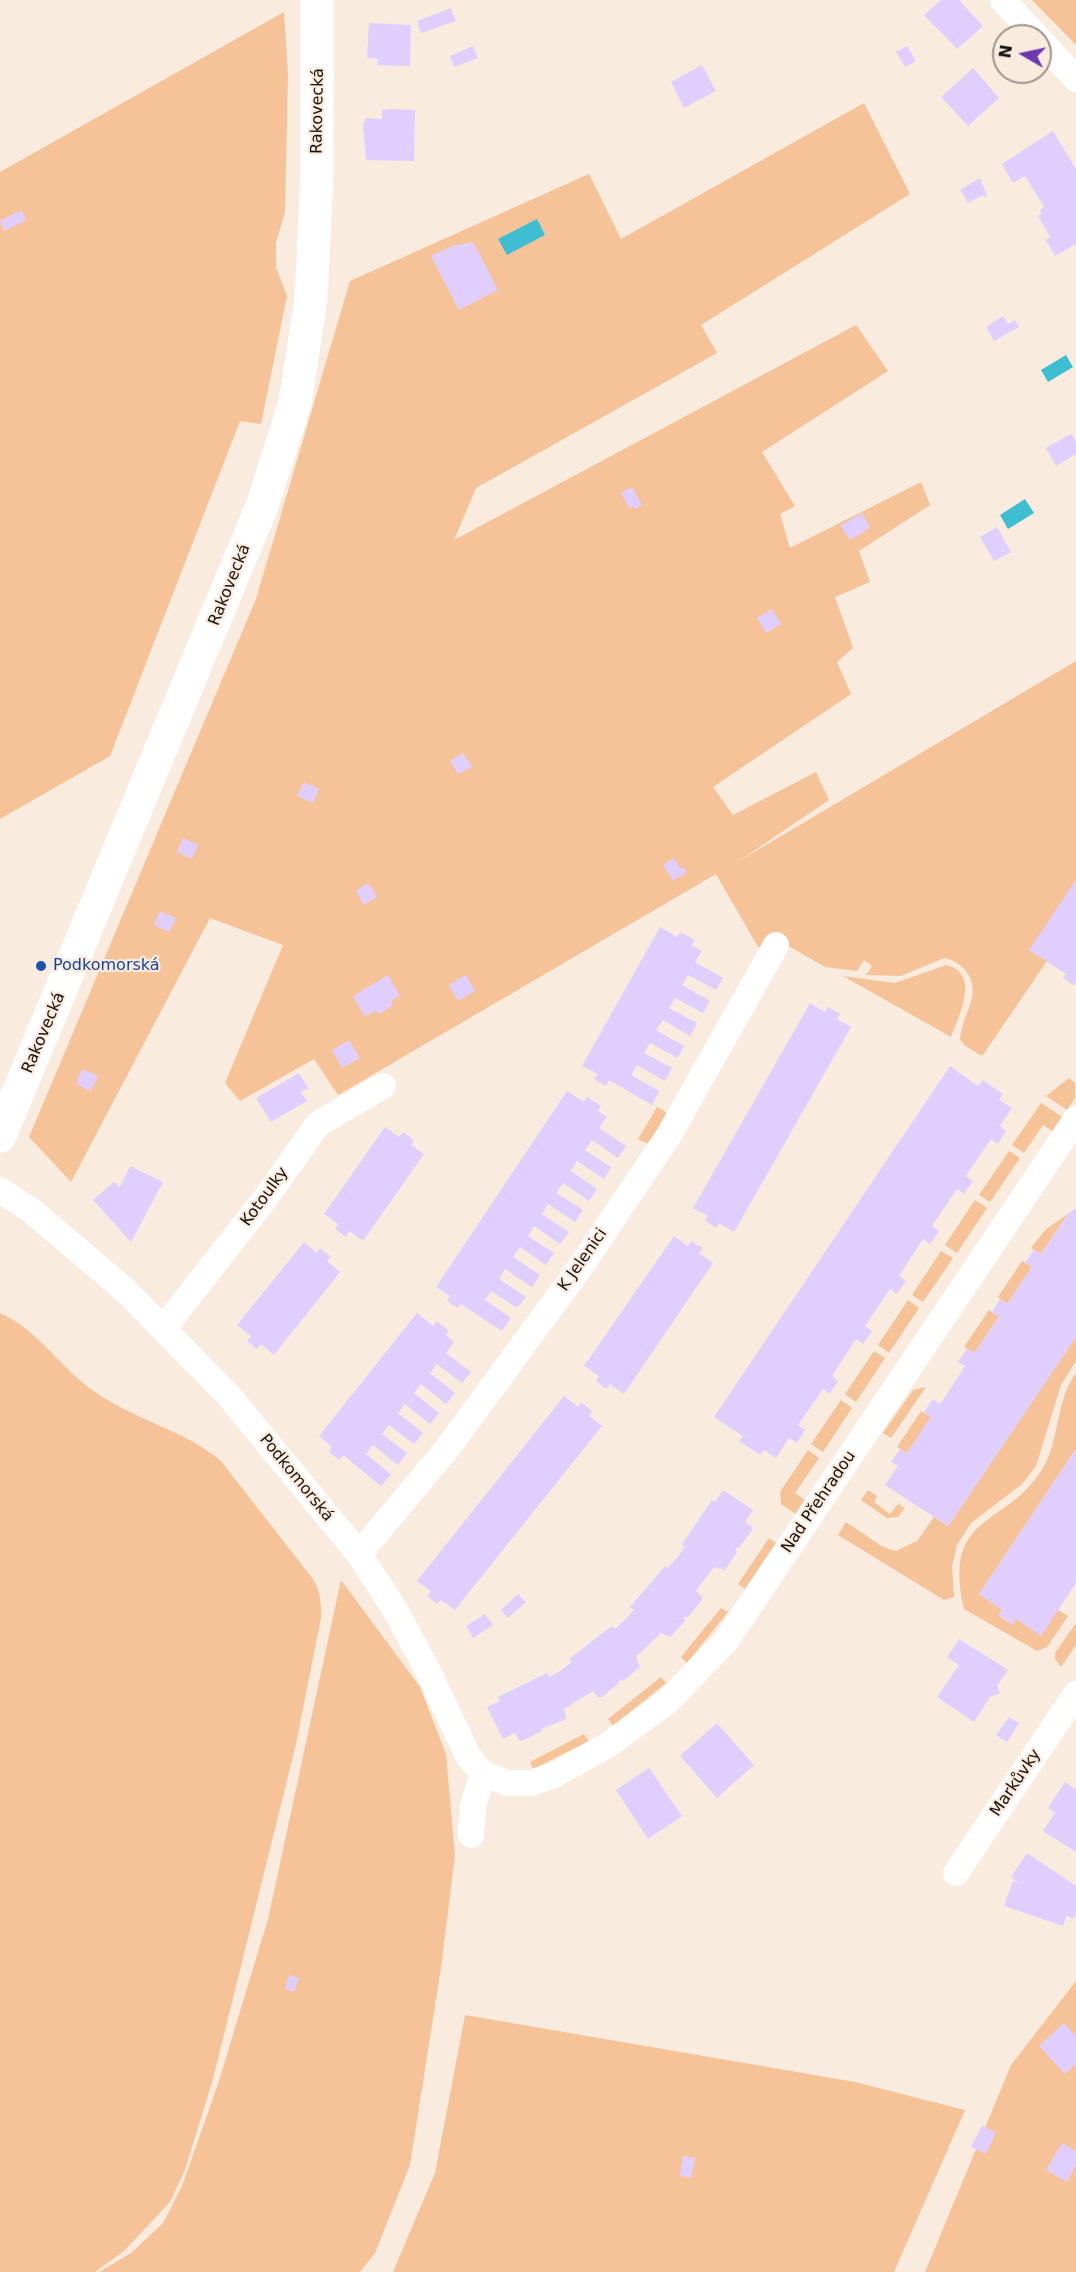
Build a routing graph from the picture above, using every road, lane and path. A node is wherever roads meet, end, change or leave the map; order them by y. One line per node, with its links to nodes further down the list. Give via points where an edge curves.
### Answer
1 (318, 0): 9 (main road, Rakovecká, via 317,175 311,299 295,403 258,517)
2 (1003, 0): 3 (street)
3 (1025, 24)
4 (1052, 53): 5 (street)
5 (1076, 79)
6 (776, 945): 12 (street, K Jelenici, via 669,1135 579,1269 446,1450)
7 (383, 1086): 11 (street, Kotoulky, via 318,1124)
8 (1076, 1119): 14 (street, Nad Přehradou, via 726,1641 669,1701 599,1750 554,1775 531,1783 508,1783)
9 (0, 1136)
10 (0, 1190): 11 (street, Podkomorská, via 32,1211 126,1291)
11 (164, 1329): 12 (street, Podkomorská, via 229,1396)
12 (358, 1554): 14 (street, Podkomorská, via 397,1613 468,1756)
13 (1076, 1694): 16 (street, Markůvky)
14 (483, 1774): 15 (street, via 473,1806)
15 (471, 1835)
16 (956, 1873)

